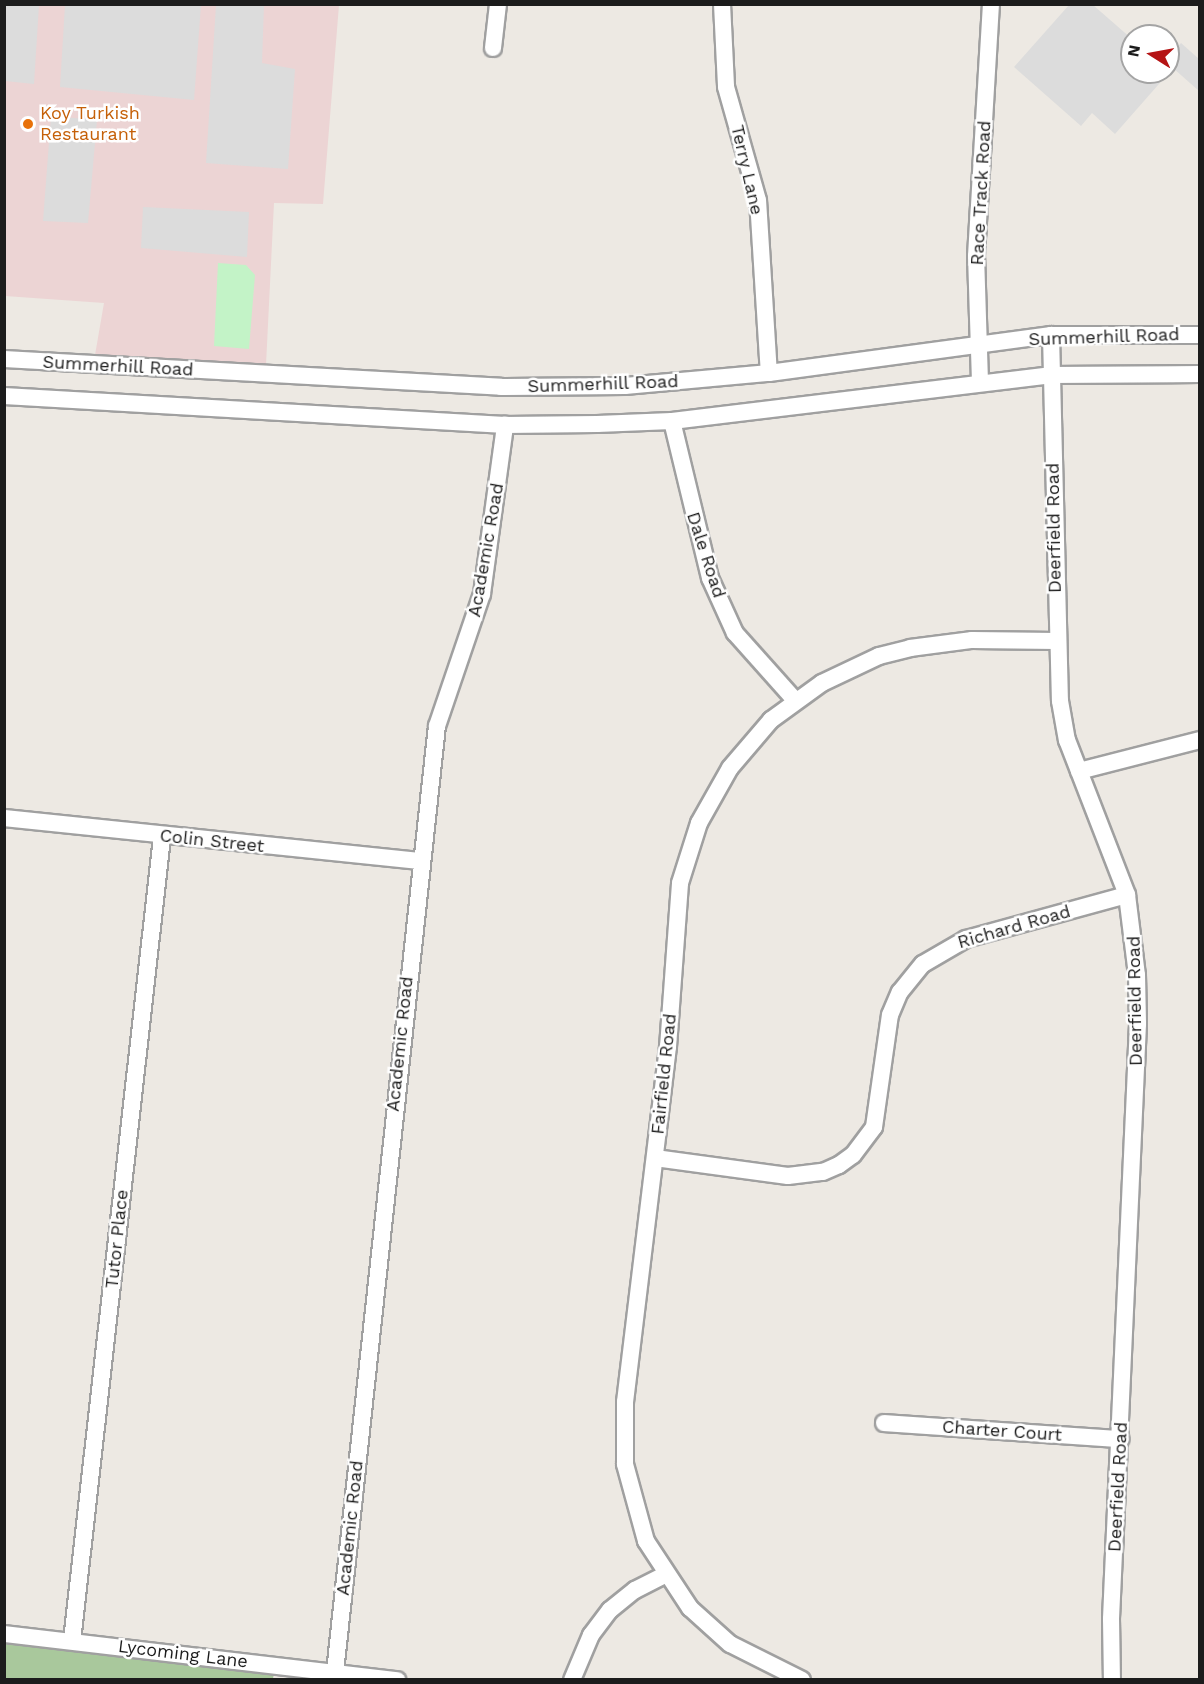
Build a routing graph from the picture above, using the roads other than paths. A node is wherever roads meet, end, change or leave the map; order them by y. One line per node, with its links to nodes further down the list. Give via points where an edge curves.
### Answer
1 (498, 4): 4 (street)
2 (722, 4): 9 (street, Terry Lane, via 726,87 758,200)
3 (991, 4): 7 (street, Race Track Road, via 976,256)
4 (493, 48)
5 (1051, 335): 6 (street, Summerhill Road); 7 (street, Summerhill Road); 11 (street, Deerfield Road)
6 (1200, 335)
7 (979, 345): 9 (street, Summerhill Road); 12 (street, Race Track Road)
8 (4, 359): 9 (street, Summerhill Road, via 501,387 625,386)
9 (770, 373)
10 (1200, 374): 11 (street, Summerhill Road)
11 (1050, 375): 12 (street, Summerhill Road); 16 (street, Deerfield Road)
12 (980, 382): 14 (street, Summerhill Road)
13 (4, 396): 15 (street, Summerhill Road)
14 (672, 421): 15 (street, Summerhill Road); 17 (street, Dale Road, via 710,578 735,633)
15 (505, 425): 22 (street, Academic Road, via 482,594 436,726)
16 (1057, 641): 17 (street, Fairfield Road, via 972,640 910,648 850,668); 19 (street, Deerfield Road, via 1060,701 1067,740)
17 (795, 700): 24 (street, Fairfield Road, via 749,743 730,768 713,795 688,853 675,914 669,1047)
18 (1200, 740): 19 (street)
19 (1079, 771): 23 (street, Deerfield Road)
20 (4, 818): 21 (street, Colin Street)
21 (162, 837): 22 (street, Colin Street); 29 (street, Tutor Place)
22 (419, 861): 30 (street, Academic Road)
23 (1127, 895): 24 (street, Richard Road, via 966,939 923,964 900,992 890,1015 874,1127 853,1155 839,1165 823,1172 788,1176); 26 (street, Deerfield Road, via 1134,933 1138,1024)
24 (655, 1158): 27 (street, Fairfield Road, via 623,1437 636,1516)
25 (884, 1423): 26 (street, Charter Court)
26 (1120, 1439): 34 (street, Deerfield Road)
27 (665, 1575): 32 (street, via 635,1590 605,1616 583,1649); 33 (street, Fairfield Road, via 690,1608 730,1644)
28 (4, 1634): 29 (street, Lycoming Lane)
29 (72, 1641): 30 (street, Lycoming Lane)
30 (335, 1672): 31 (street, Lycoming Lane)
31 (397, 1680)
32 (572, 1680)
33 (802, 1680)
34 (1112, 1680)

